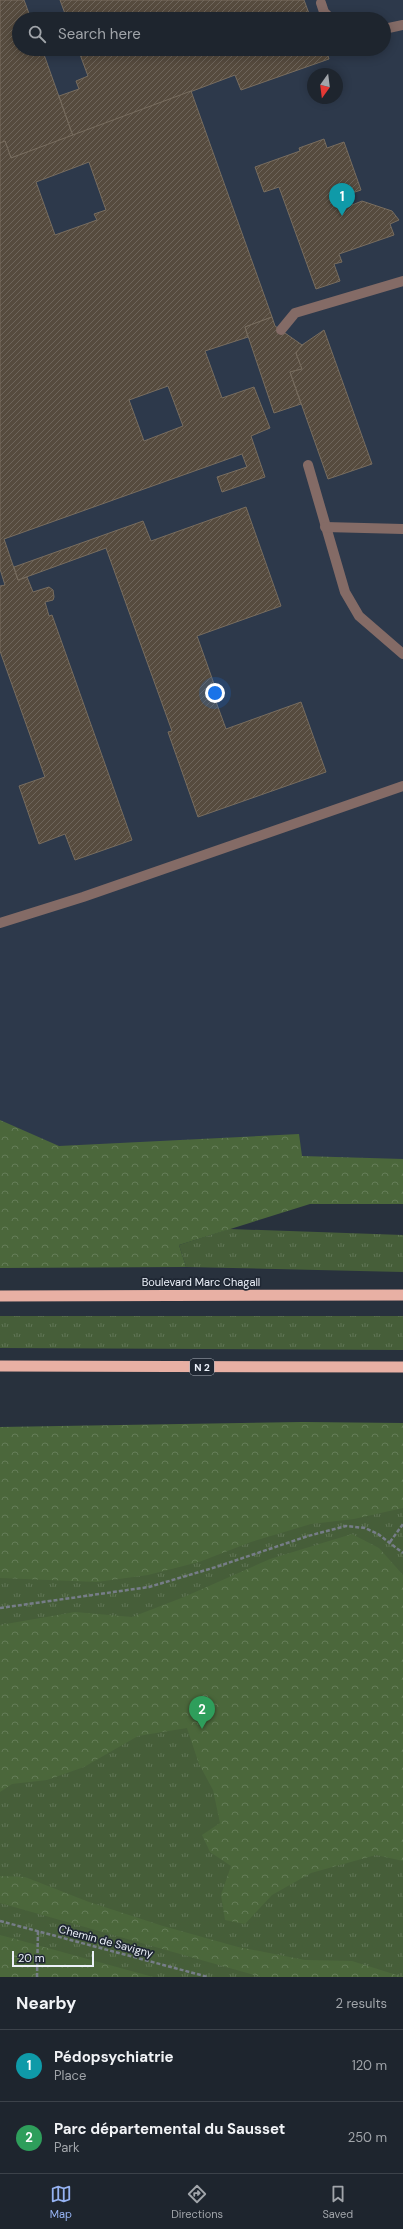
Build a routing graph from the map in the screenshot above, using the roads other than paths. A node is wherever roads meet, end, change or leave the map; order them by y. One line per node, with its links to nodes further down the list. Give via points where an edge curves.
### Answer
1 (321, 2): 2 (lane)
2 (324, 12)
3 (403, 25): 4 (lane)
4 (391, 28)
5 (403, 281): 6 (lane, via 294,313)
6 (281, 330)
7 (308, 465): 8 (lane)
8 (325, 527): 9 (lane); 10 (lane, via 346,592 359,616)
9 (403, 529)
10 (403, 654)
11 (403, 786): 12 (lane, via 83,897)
12 (0, 923)
13 (403, 1295): 14 (highway, Boulevard Marc Chagall)
14 (0, 1296)
15 (0, 1366): 16 (highway, N 2)
16 (403, 1368)

